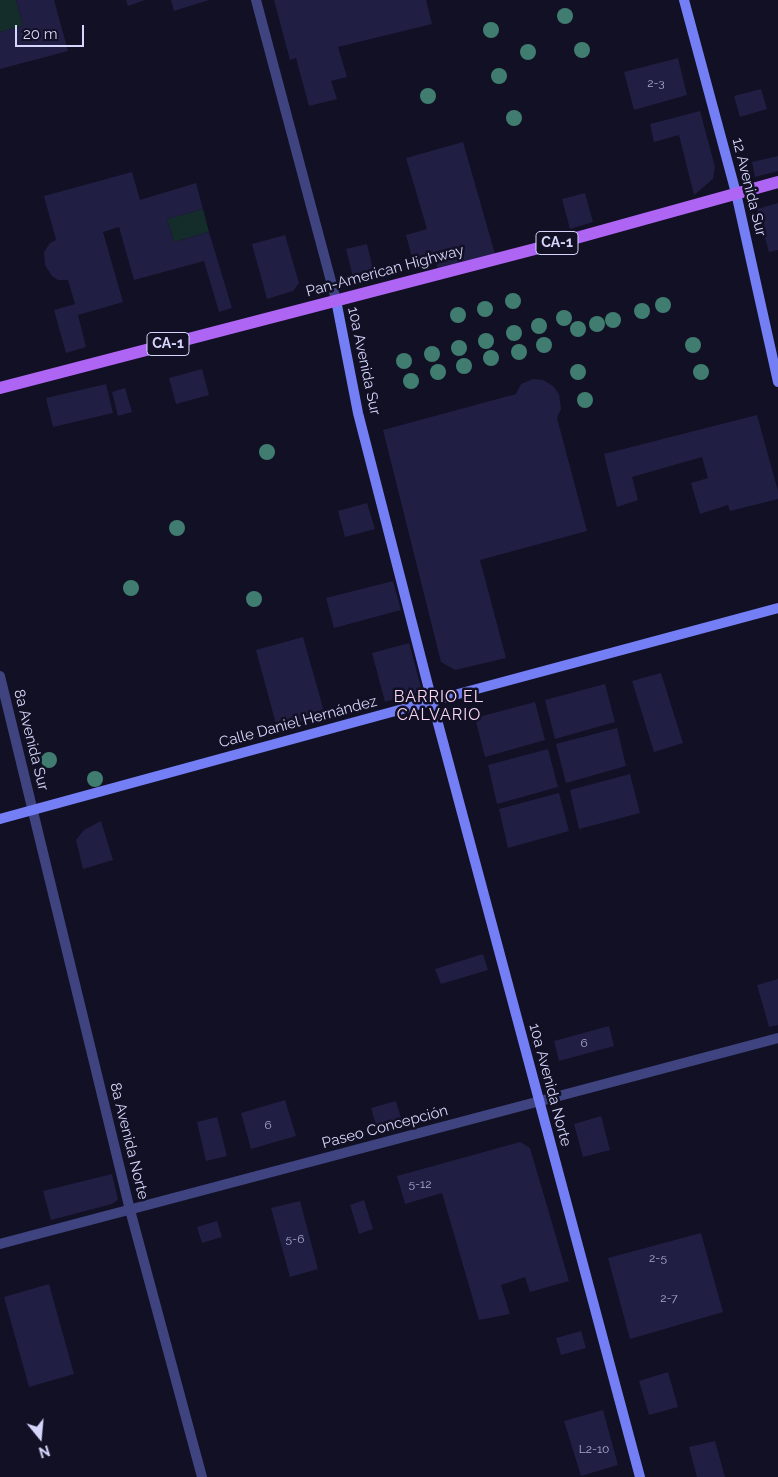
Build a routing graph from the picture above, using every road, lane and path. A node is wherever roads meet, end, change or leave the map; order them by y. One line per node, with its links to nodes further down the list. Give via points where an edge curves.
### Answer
1 (256, 0): 5 (street, 10a Avenida Sur)
2 (684, 0): 4 (street, 12 Avenida Sur)
3 (778, 182): 4 (main road, Pan-American Highway / CA-1)
4 (736, 193): 5 (main road, Pan-American Highway / CA-1); 6 (street, 12 Avenida Sur)
5 (336, 300): 7 (main road, Pan-American Highway / CA-1); 10 (street, 10a Avenida Sur, via 358,412)
6 (778, 382)
7 (0, 388)
8 (778, 608): 10 (street, Calle Daniel Hernández)
9 (0, 676): 11 (street, 8a Avenida Sur)
10 (432, 700): 11 (street, Calle Daniel Hernández); 14 (street, 10a Avenida Norte)
11 (33, 810): 12 (street, Calle Daniel Hernández); 15 (street, 8a Avenida Norte)
12 (0, 819)
13 (778, 1038): 14 (street, Paseo Concepción)
14 (539, 1102): 15 (street, Paseo Concepción); 18 (street, 10a Avenida Norte)
15 (130, 1210): 16 (street, Paseo Concepción); 17 (street, 8a Avenida Norte)
16 (0, 1244)
17 (202, 1477)
18 (640, 1477)

